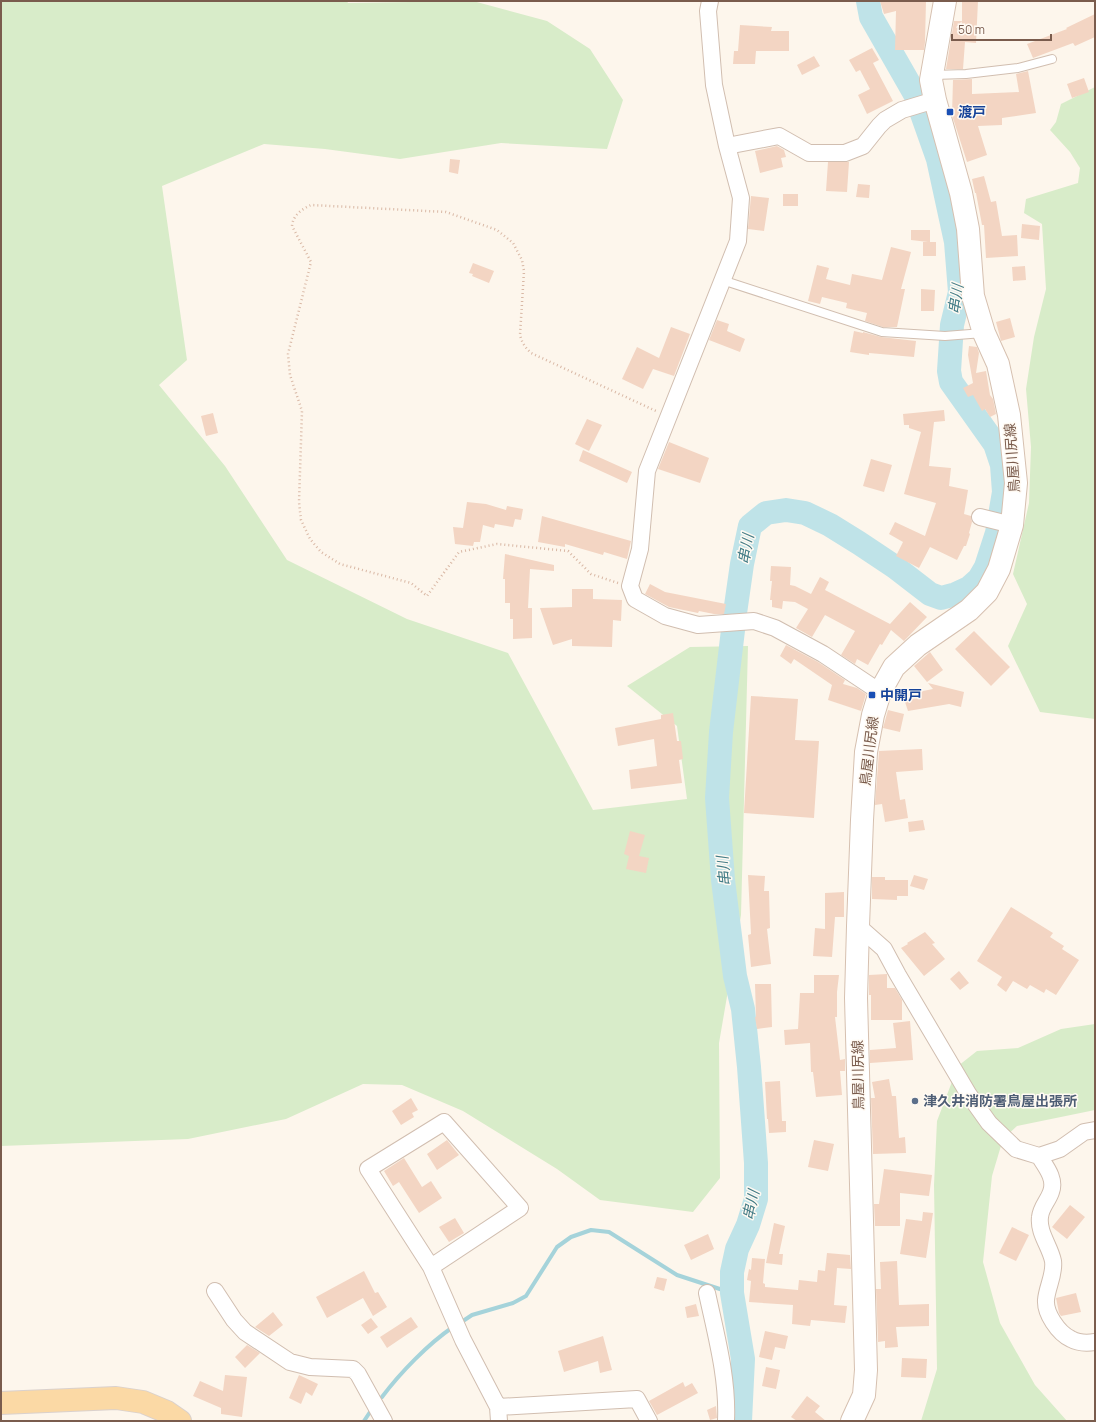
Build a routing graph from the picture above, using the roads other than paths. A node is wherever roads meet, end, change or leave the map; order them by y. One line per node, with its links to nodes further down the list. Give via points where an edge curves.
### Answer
1 (710, 1): 6 (street, via 708,11 714,85)
2 (945, 1): 4 (main road, 鳥屋川尻線)
3 (1052, 59): 4 (lane, via 1018,68)
4 (932, 75): 5 (main road, 鳥屋川尻線)
5 (930, 101): 6 (street, via 902,110 885,120 863,146 845,153 809,152 779,136); 8 (main road, 鳥屋川尻線, via 961,193 968,228)
6 (727, 146): 7 (street, via 741,198 738,241)
7 (722, 280): 8 (lane, via 882,332 945,336); 11 (street, via 646,471 640,549 630,586 635,599 665,616 698,625 754,621 775,628 816,650)
8 (977, 334): 10 (main road, 鳥屋川尻線, via 998,364 1009,415 1016,483)
9 (980, 517): 10 (street)
10 (1008, 524): 11 (main road, 鳥屋川尻線, via 999,569 987,592 969,610 918,645 894,667)
11 (880, 692): 12 (main road, 鳥屋川尻線, via 872,715 866,752)
12 (858, 926): 14 (street, via 884,949 988,1123 1016,1149); 25 (main road, 鳥屋川尻線, via 856,998 866,1370 864,1395)
13 (1095, 1130): 14 (street, via 1084,1132 1060,1149)
14 (1039, 1156): 18 (street, via 1052,1180 1051,1192 1042,1206 1040,1218 1040,1230 1053,1261 1053,1271 1047,1289 1048,1313 1071,1339)
15 (431, 1267): 15 (street, via 368,1169 444,1122 520,1208); 20 (street)
16 (215, 1291): 22 (street, via 245,1332 290,1362 310,1367 353,1369)
17 (707, 1293): 24 (street, via 724,1373)
18 (1095, 1342)
19 (1, 1403): 21 (main road, via 116,1398 143,1402 167,1412)
20 (499, 1414): 23 (street, via 637,1399)
21 (180, 1421)
22 (384, 1421)
23 (649, 1421)
24 (726, 1421)
25 (852, 1421)

